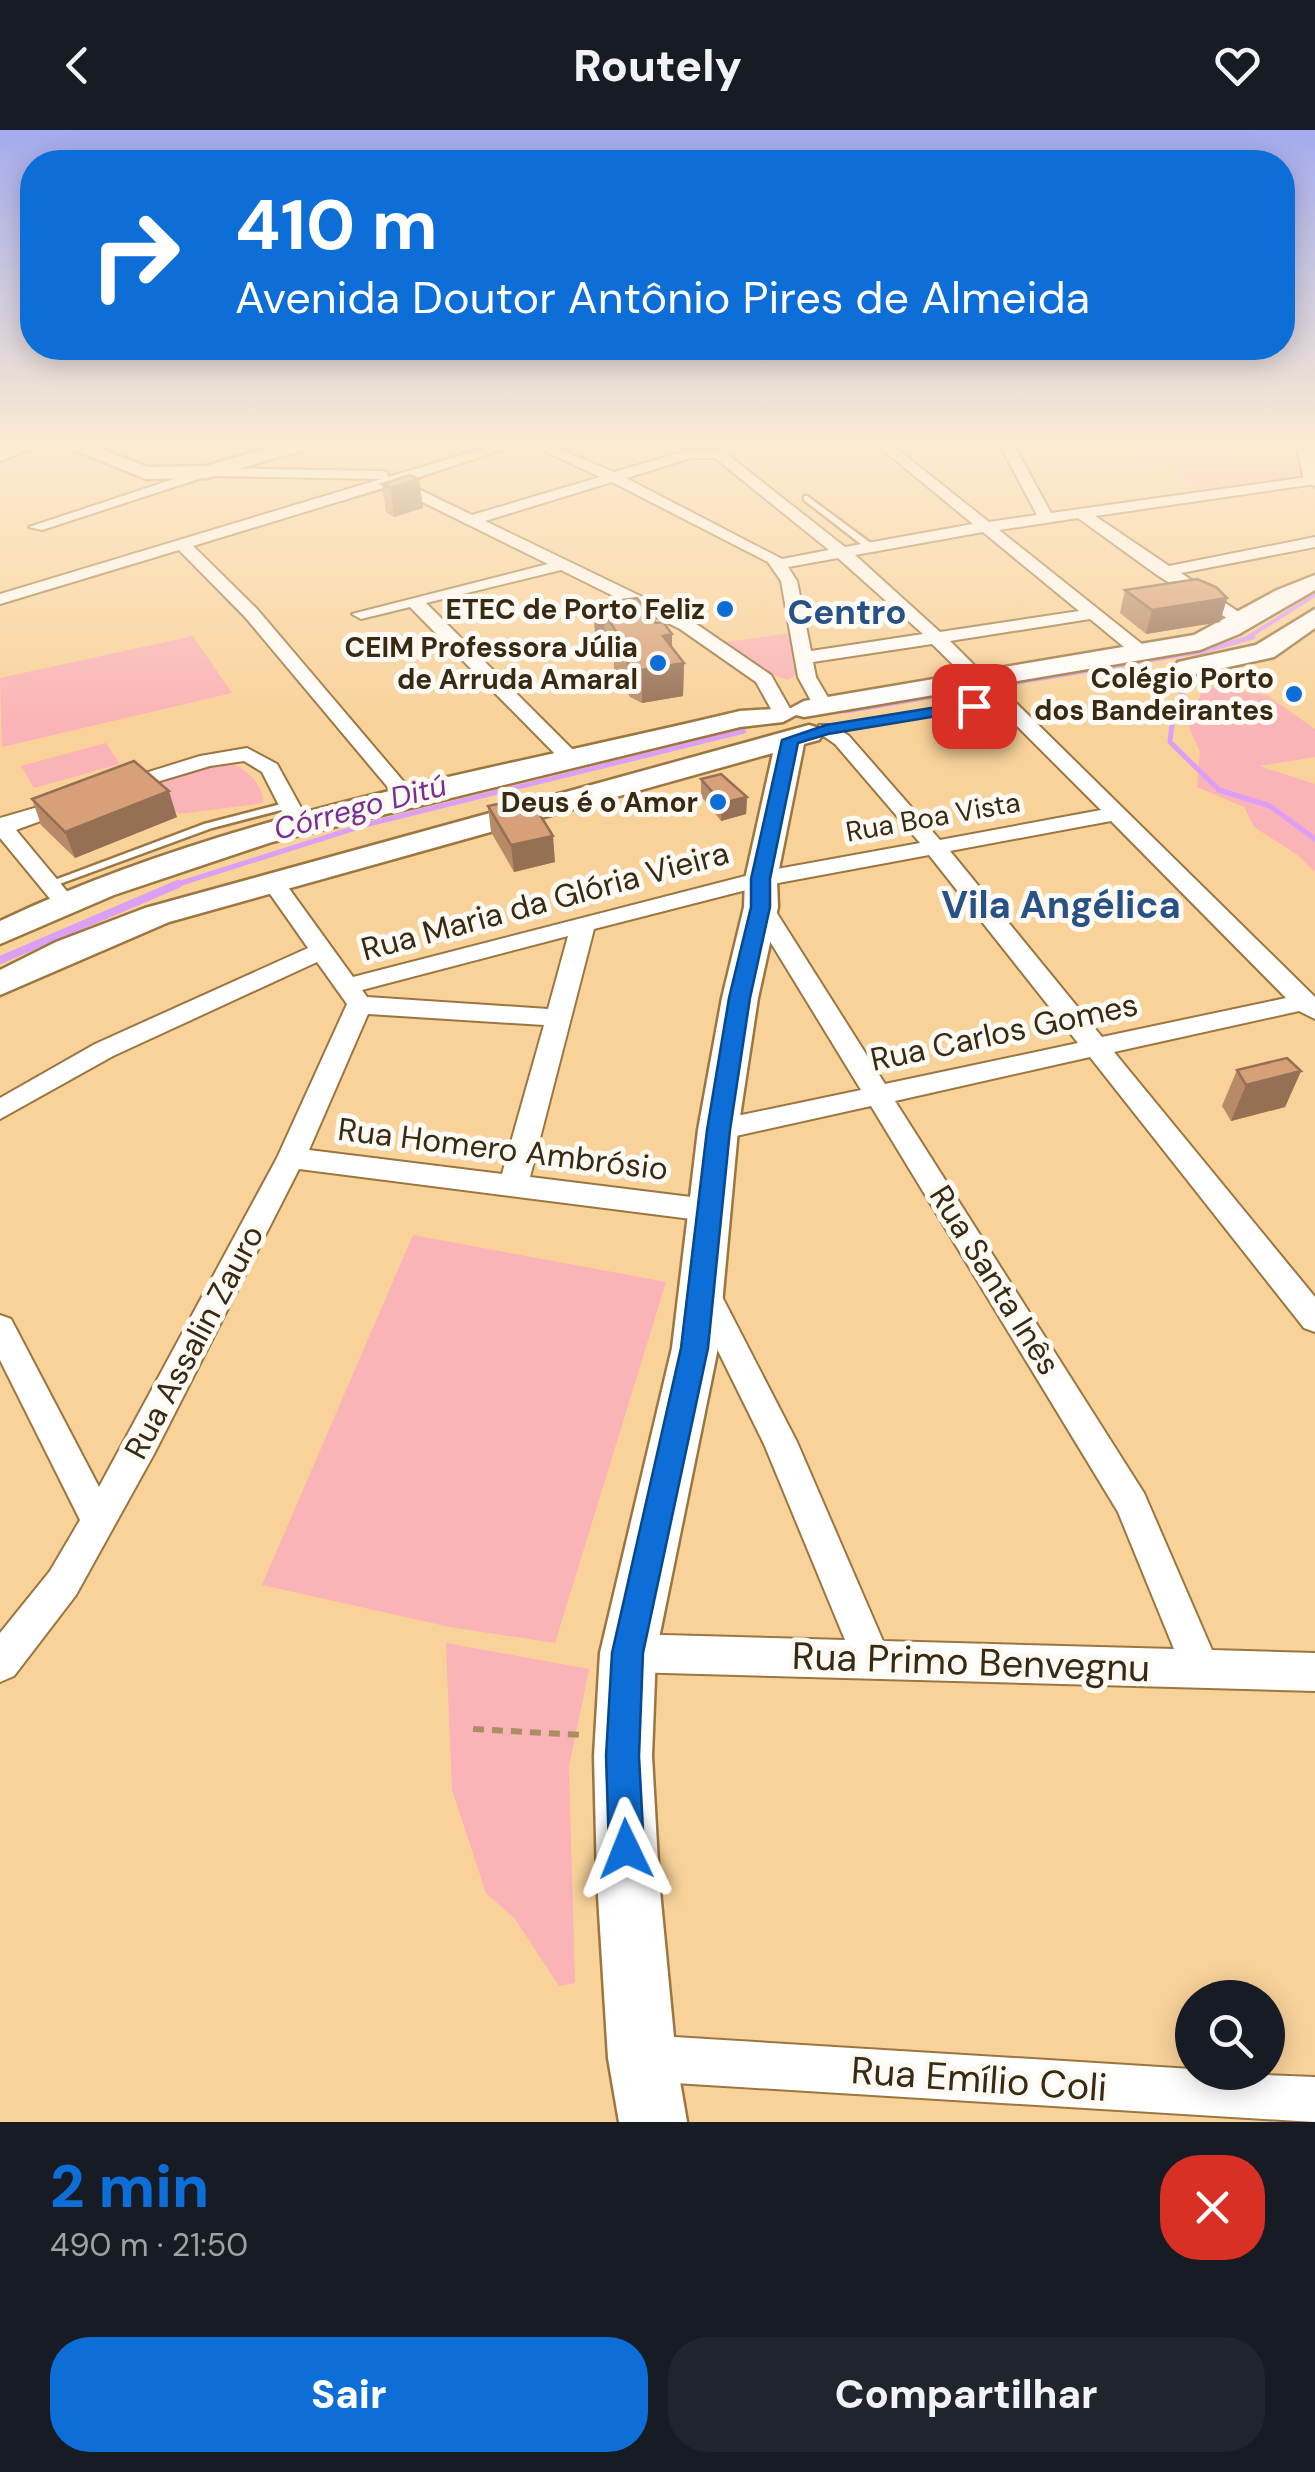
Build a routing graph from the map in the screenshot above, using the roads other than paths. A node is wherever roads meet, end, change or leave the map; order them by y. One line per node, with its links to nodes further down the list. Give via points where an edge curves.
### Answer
1 (198, 538): 10 (street)
2 (510, 538): 13 (street)
3 (722, 538): 15 (street)
4 (823, 538): 12 (street)
5 (858, 538): 11 (lane)
6 (932, 538): 11 (street)
7 (998, 538): 20 (street)
8 (1115, 538): 14 (street)
9 (1315, 542): 14 (street)
10 (181, 543): 17 (street); 31 (street, via 250,613)
11 (872, 549): 12 (street)
12 (844, 555): 15 (street); 23 (street)
13 (563, 566): 18 (street); 26 (street, via 686,624)
14 (1163, 572): 22 (street)
15 (784, 573): 25 (street)
16 (1315, 582): 22 (main road)
17 (0, 599)
18 (414, 601): 19 (street); 30 (street)
19 (361, 614)
20 (1092, 614): 23 (street); 24 (street)
21 (1315, 617): 28 (main road, via 1265,651)
22 (1243, 623): 24 (main road, via 1200,642)
23 (938, 637): 25 (street); 27 (street)
24 (1142, 652): 27 (main road)
25 (805, 667): 26 (street, via 792,682); 29 (street)
26 (764, 679): 29 (street)
27 (980, 680): 29 (main road)
28 (1003, 701): 29 (main road); 32 (street)
29 (806, 722): 30 (main road, via 740,720); 35 (street, via 842,740); 36 (main road); 38 (main road)
30 (572, 760): 31 (main road)
31 (408, 799): 33 (main road)
32 (1116, 814): 35 (street, Rua Boa Vista); 44 (street)
33 (294, 815): 34 (street, via 270,768 247,754 207,760); 37 (main road, via 202,852)
34 (2, 825): 37 (street)
35 (934, 846): 38 (street, Rua Boa Vista); 46 (street)
36 (272, 881): 41 (street); 42 (main road, via 158,915)
37 (57, 893): 40 (main road)
38 (760, 893): 39 (street, Rua Maria da Glória Vieira); 47 (street, Rua Santa Inês); 49 (main road)
39 (584, 922): 43 (street, Rua Maria da Glória Vieira); 45 (street)
40 (0, 934)
41 (322, 952): 43 (street); 48 (street, via 104,1050)
42 (0, 984)
43 (353, 996): 45 (street); 50 (street, Rua Assalin Zauro)
44 (1310, 1007): 46 (street, Rua Carlos Gomes)
45 (558, 1018): 51 (street)
46 (1097, 1047): 47 (street, Rua Carlos Gomes); 54 (street)
47 (881, 1095): 49 (street, Rua Carlos Gomes); 60 (street, Rua Santa Inês, via 1132,1504)
48 (0, 1110)
49 (718, 1130): 52 (main road)
50 (291, 1158): 51 (street, Rua Homero Ambrósio); 56 (street, Rua Assalin Zauro)
51 (512, 1188): 52 (street, Rua Homero Ambrósio)
52 (708, 1210): 53 (main road)
53 (704, 1290): 57 (main road); 58 (street, via 780,1442)
54 (1315, 1319)
55 (0, 1328): 56 (street)
56 (98, 1520): 59 (street, Rua Assalin Zauro, via 64,1583)
57 (628, 1653): 58 (street, Rua Primo Benvegnu); 62 (main road, via 623,1756)
58 (872, 1660): 60 (street, Rua Primo Benvegnu)
59 (0, 1663)
60 (1201, 1668): 61 (street, Rua Primo Benvegnu)
61 (1315, 1672)
62 (642, 2058): 63 (street, Rua Emílio Coli); 64 (main road)
63 (1315, 2100)
64 (653, 2122)

